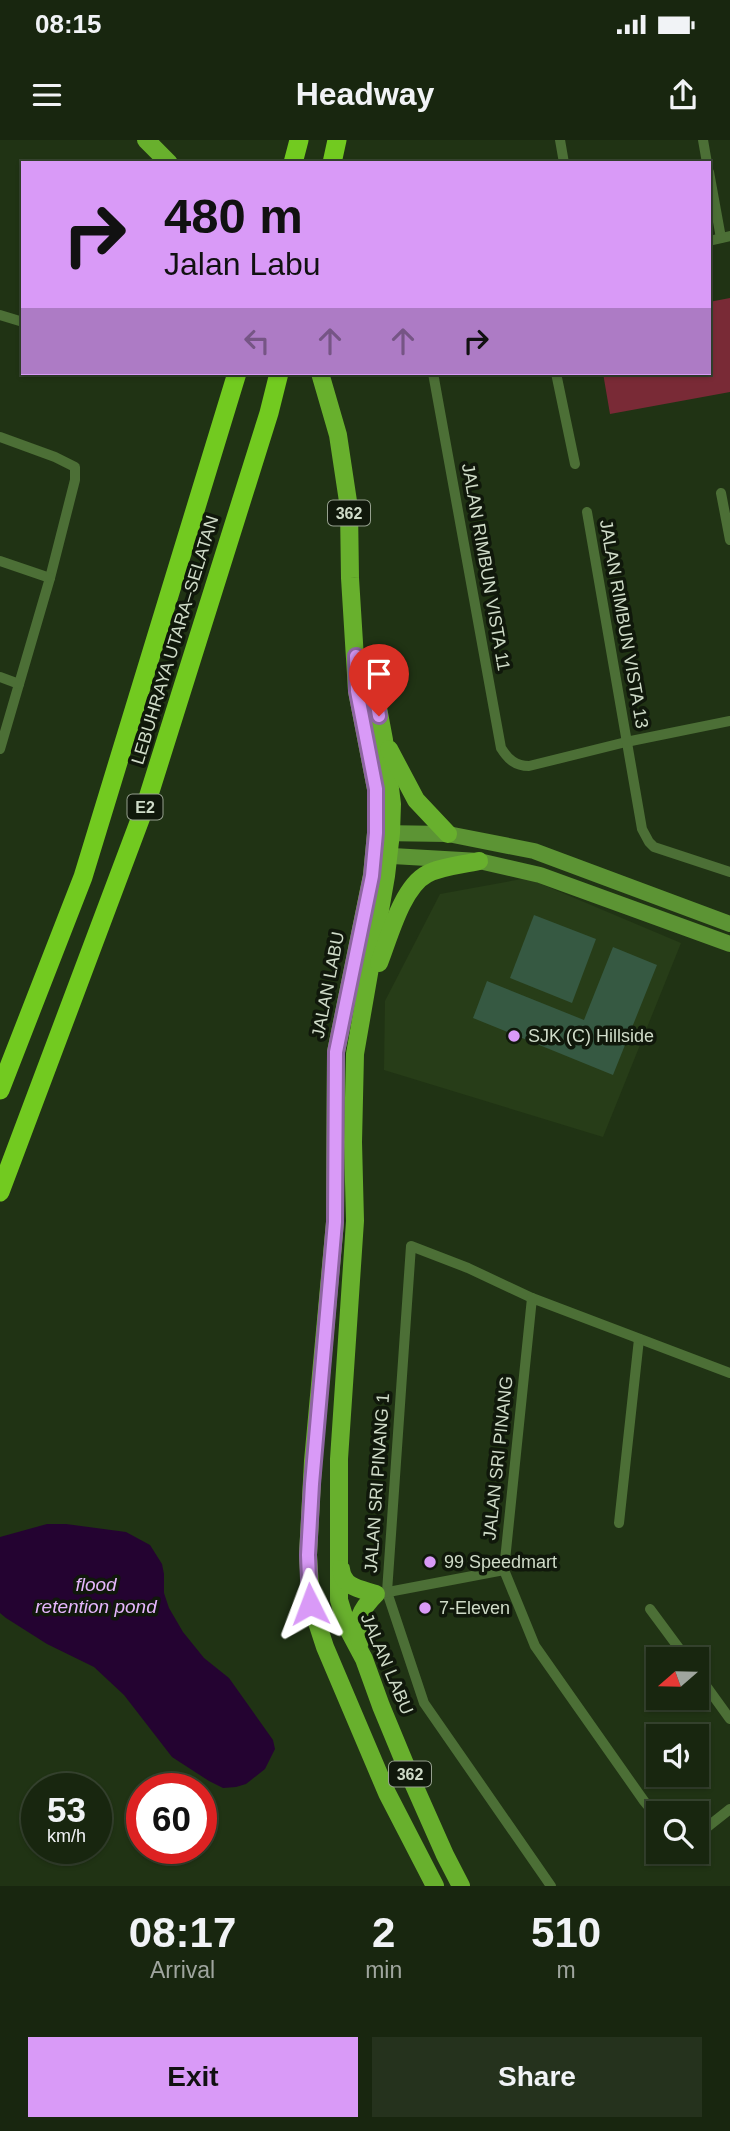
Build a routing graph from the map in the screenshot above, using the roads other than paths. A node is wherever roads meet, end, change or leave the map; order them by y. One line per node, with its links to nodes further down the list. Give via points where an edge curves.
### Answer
1 (146, 140): 6 (main road)
2 (299, 140): 7 (highway)
3 (337, 140): 8 (highway)
4 (560, 140): 9 (street)
5 (703, 140): 10 (street)
6 (167, 161)
7 (294, 161)
8 (332, 161)
9 (564, 161)
10 (707, 161)
11 (711, 184): 12 (street)
12 (720, 239)
13 (0, 315): 14 (street)
14 (21, 321)
15 (236, 375): 44 (highway, LEBUHRAYA UTARA–SELATAN / E2, via 83,877)
16 (278, 375): 45 (highway, LEBUHRAYA UTARA–SELATAN / E2, via 147,801)
17 (321, 375): 27 (main road, JALAN LABU / 362, via 338,435 349,508)
18 (433, 375): 32 (street, JALAN RIMBUN VISTA 11, via 501,748 514,763 529,766)
19 (556, 375): 21 (street)
20 (0, 437): 26 (street, via 75,467)
21 (575, 464)
22 (721, 493): 24 (street)
23 (587, 512): 32 (street, JALAN RIMBUN VISTA 13)
24 (730, 540)
25 (0, 561): 26 (street)
26 (50, 578): 29 (street)
27 (356, 656): 31 (main road, JALAN LABU / 362, via 375,692); 34 (main road, JALAN LABU / 362, via 357,691)
28 (0, 677): 29 (street)
29 (19, 684): 33 (street)
30 (730, 721): 32 (street)
31 (384, 740): 34 (main road, JALAN LABU / 362, via 391,804); 35 (main road, via 416,800)
32 (626, 742): 38 (street, JALAN RIMBUN VISTA 13, via 642,829 649,842)
33 (0, 749)
34 (384, 833): 35 (street); 36 (main road, JALAN LABU / 362)
35 (448, 834): 39 (street, via 534,851)
36 (382, 855): 37 (street); 43 (main road, JALAN LABU / 362); 55 (main road, JALAN LABU / 362, via 336,1052 335,1222 308,1555 310,1604)
37 (479, 862): 40 (street, via 540,874); 43 (main road, via 439,869 416,881)
38 (730, 872)
39 (677, 904): 40 (street); 41 (street)
40 (671, 923): 42 (street)
41 (730, 924)
42 (730, 944)
43 (365, 998): 50 (main road, JALAN LABU / 362, via 355,1054 355,1221 339,1459)
44 (0, 1090)
45 (0, 1192)
46 (531, 1298): 47 (street); 51 (street, JALAN SRI PINANG); 52 (street, JALAN SRI PINANG 1, via 411,1246)
47 (639, 1339): 48 (street); 49 (street)
48 (730, 1373)
49 (619, 1523)
50 (340, 1550): 52 (main road, via 342,1577 356,1589); 53 (main road, JALAN LABU / 362)
51 (504, 1570): 52 (street); 60 (street, JALAN SRI PINANG, via 535,1646)
52 (381, 1593): 53 (street); 57 (main road, via 358,1615); 65 (street, JALAN SRI PINANG 1, via 424,1703)
53 (339, 1600): 55 (main road, via 328,1606); 57 (main road, JALAN LABU / 362, via 348,1629)
54 (650, 1609): 56 (street)
55 (325, 1647): 63 (main road, JALAN LABU / 362, via 387,1793)
56 (678, 1647)
57 (365, 1658): 64 (main road, JALAN LABU / 362, via 410,1776)
58 (709, 1690): 59 (street)
59 (730, 1719)
60 (646, 1803)
61 (730, 1809): 62 (street)
62 (709, 1826)
63 (435, 1886)
64 (461, 1886)
65 (551, 1886)

